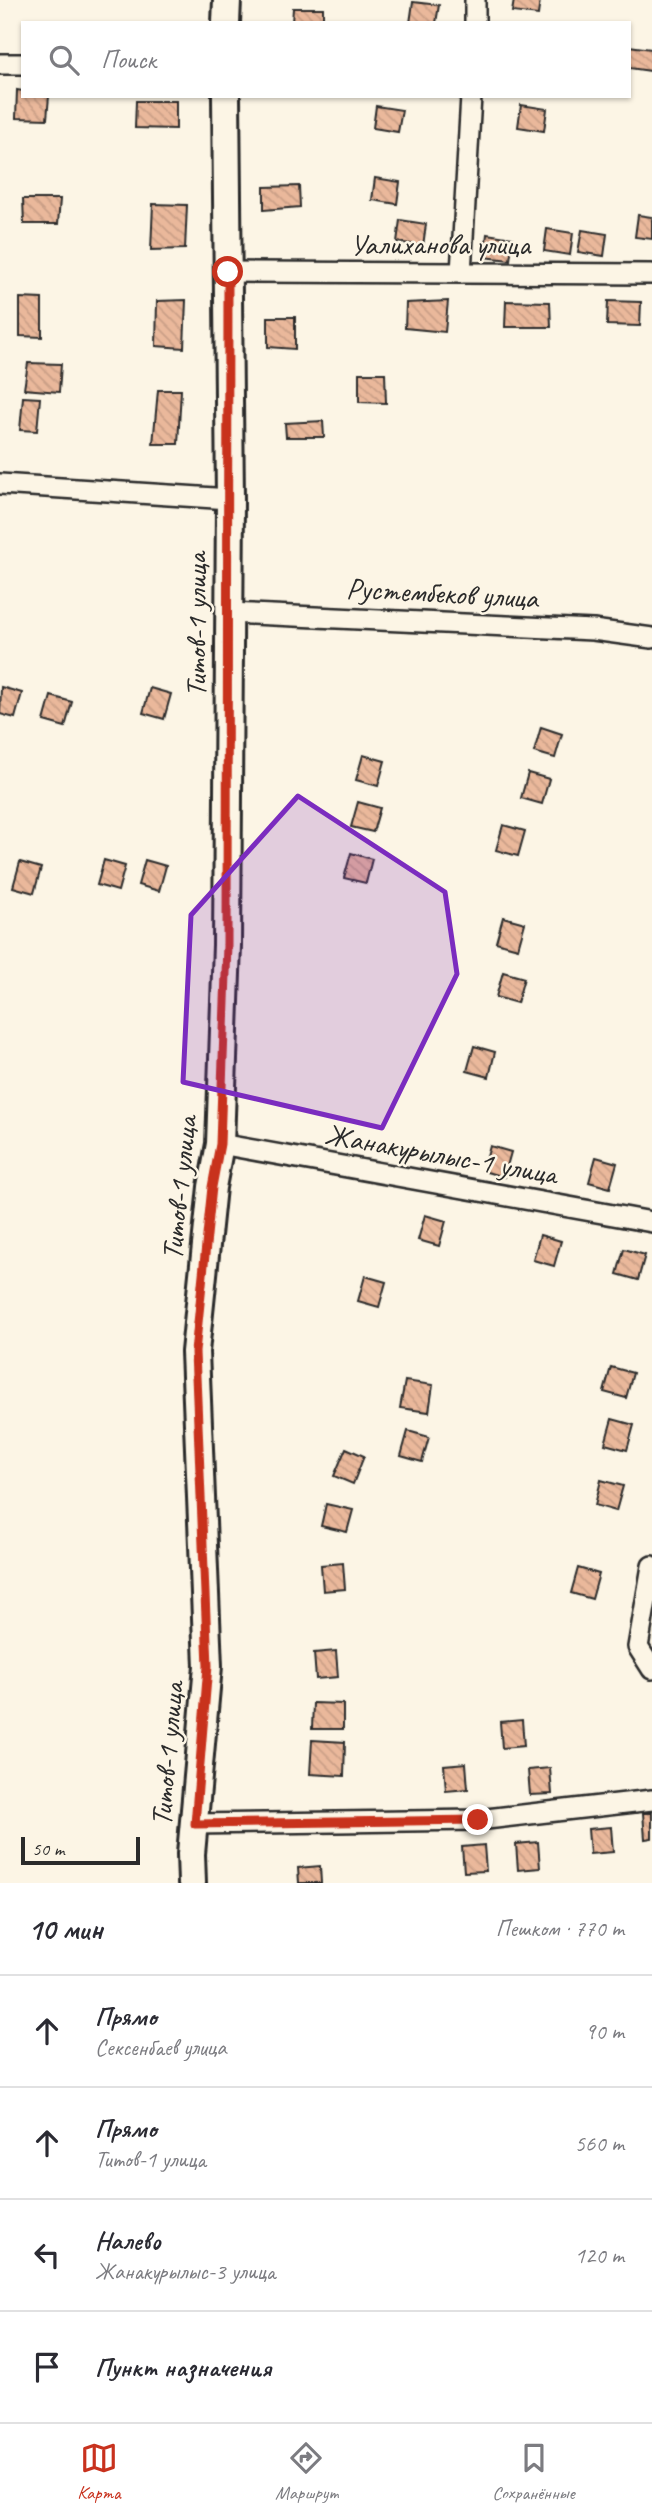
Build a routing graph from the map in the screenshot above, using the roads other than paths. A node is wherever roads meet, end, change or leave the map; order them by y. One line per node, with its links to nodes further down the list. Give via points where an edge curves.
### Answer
1 (227, 0): 3 (street)
2 (475, 0): 4 (street)
3 (226, 21)
4 (475, 21)
5 (0, 64): 6 (street)
6 (21, 64)
7 (226, 98): 9 (street, Титов-1 улица)
8 (471, 98): 10 (street)
9 (228, 272): 10 (street, Уалиханова улица); 13 (street, Титов-1 улица)
10 (461, 274): 11 (street, Уалиханова улица)
11 (652, 275)
12 (0, 484): 13 (street)
13 (230, 499): 14 (street, Титов-1 улица)
14 (229, 613): 15 (street, Рустембеков улица, via 593,630); 16 (street, Титов-1 улица, via 227,945)
15 (652, 638)
16 (220, 1144): 17 (street, Жанакурылыс-1 улица); 21 (street, Титов-1 улица, via 195,1352 208,1666)
17 (652, 1222)
18 (652, 1566): 19 (street, via 638,1647)
19 (652, 1669)
20 (652, 1800): 21 (street, via 478,1820)
21 (195, 1824): 22 (street, Титов-1 улица)
22 (192, 1883)

